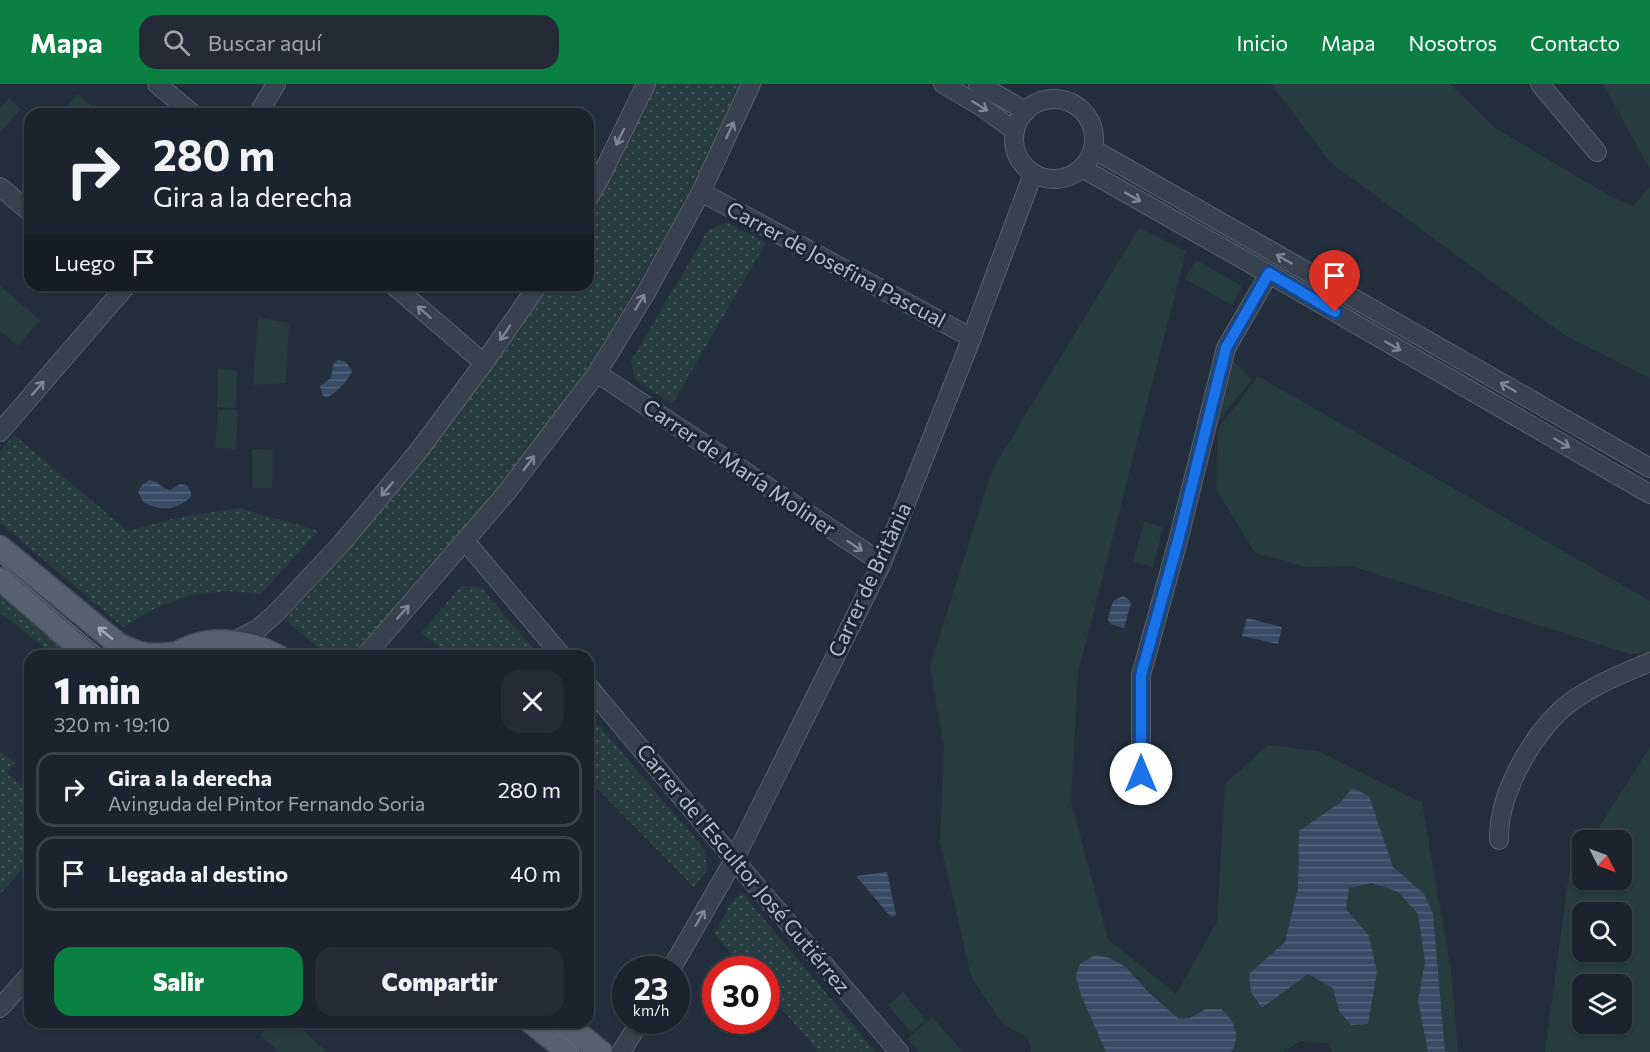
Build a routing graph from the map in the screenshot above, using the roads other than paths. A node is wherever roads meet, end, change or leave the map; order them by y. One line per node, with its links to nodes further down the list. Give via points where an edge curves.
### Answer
1 (158, 84): 9 (street)
2 (276, 84): 10 (street)
3 (646, 84): 18 (street, one-way to 18)
4 (751, 84): 19 (street, one-way to 4)
5 (942, 84): 12 (street, one-way to 12)
6 (978, 84): 11 (street)
7 (1540, 84): 14 (street)
8 (1065, 92): 11 (street); 13 (street, via 1091,124)
9 (186, 108)
10 (262, 108)
11 (1026, 111): 12 (street)
12 (1015, 130): 16 (street, via 1017,155)
13 (1093, 149): 15 (street); 29 (street, one-way to 13)
14 (1597, 152)
15 (1082, 168): 16 (street, via 1059,179); 21 (street, one-way to 21)
16 (1033, 174): 25 (street, Carrer de Britània)
17 (0, 187): 20 (street)
18 (594, 189)
19 (701, 192): 25 (street, Carrer de Josefina Pascual); 27 (street, one-way to 19)
20 (24, 207)
21 (1269, 273): 30 (street, one-way to 30); 44 (street, via 1226,348 1141,675)
22 (119, 291): 28 (street, one-way to 22)
23 (400, 291): 26 (street, one-way to 23)
24 (534, 291): 26 (street, one-way to 26)
25 (972, 338): 33 (street, Carrer de Britània)
26 (484, 363): 35 (street, one-way to 35, via 417,453 342,543 277,612 258,629)
27 (597, 373): 31 (street, one-way to 27); 33 (street, Carrer de María Moliner, one-way to 33)
28 (0, 432)
29 (1650, 468)
30 (1650, 494)
31 (465, 541): 40 (street, one-way to 31); 41 (street)
32 (0, 547): 37 (main road, one-way to 32)
33 (882, 563): 46 (street, Carrer de Britània)
34 (0, 579): 36 (main road)
35 (234, 641): 38 (main road, via 204,643); 39 (main road)
36 (82, 650)
37 (130, 650)
38 (186, 650)
39 (267, 650)
40 (370, 650)
41 (557, 650)
42 (1650, 662): 45 (street, via 1596,686 1562,709 1534,742 1515,777 1503,806)
43 (594, 693): 46 (street, Carrer de l'Escultor José Gutiérrez)
44 (1141, 774)
45 (1498, 840)
46 (734, 860): 47 (street, Carrer de Britània, one-way to 46); 56 (street, Carrer de l'Escultor José Gutiérrez)
47 (679, 956)
48 (24, 981): 49 (street)
49 (0, 1008)
50 (538, 1028): 53 (main road)
51 (571, 1028): 54 (main road)
52 (632, 1034): 55 (street)
53 (568, 1052)
54 (601, 1052)
55 (621, 1052)
56 (899, 1052)

